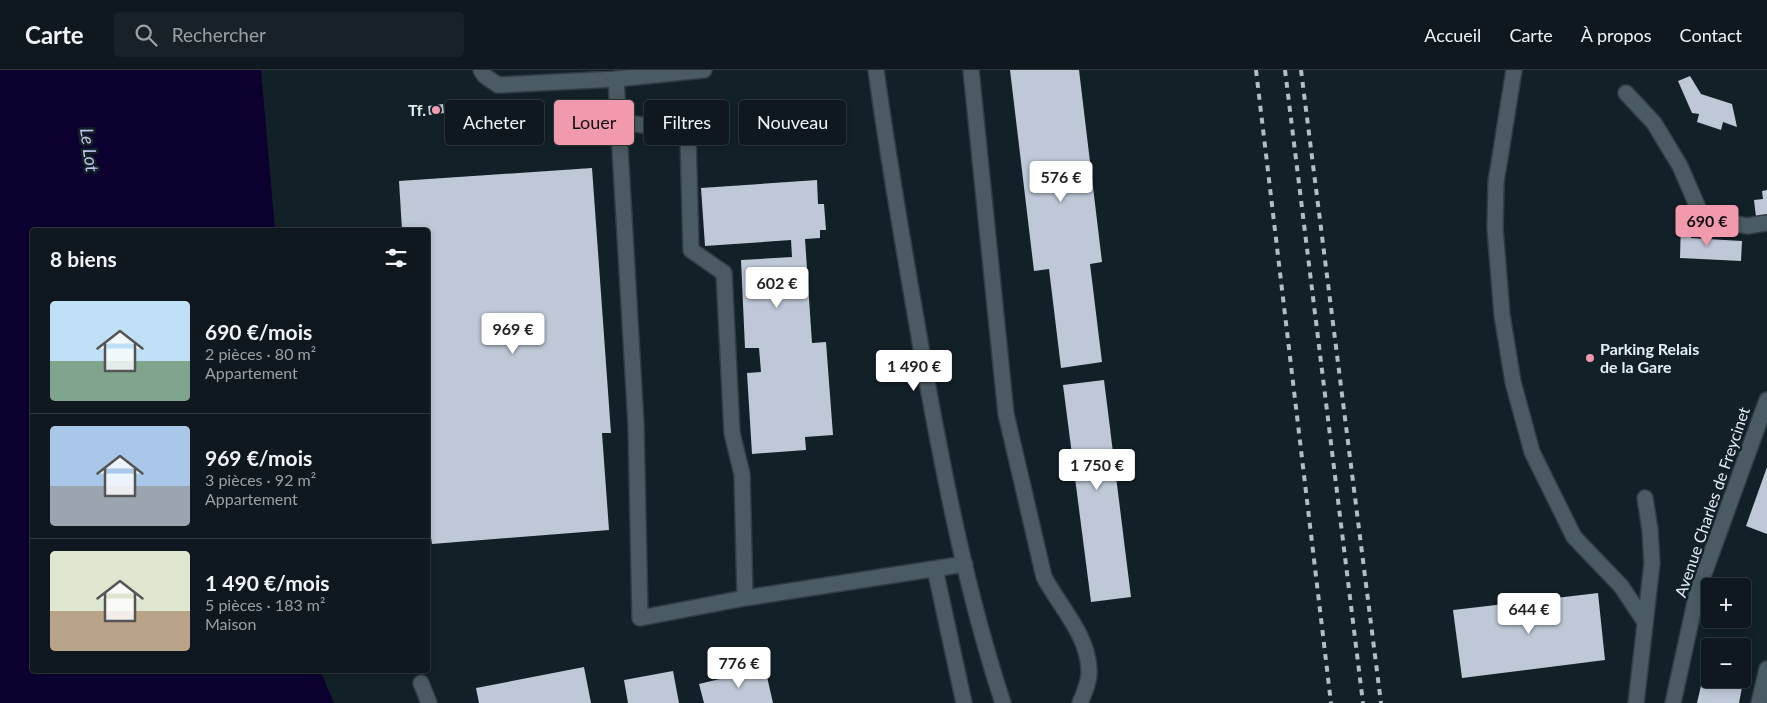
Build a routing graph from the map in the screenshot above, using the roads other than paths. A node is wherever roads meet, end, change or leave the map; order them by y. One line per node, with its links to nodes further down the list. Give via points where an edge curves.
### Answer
1 (481, 70): 6 (street, via 498,85)
2 (704, 70): 6 (street)
3 (876, 70): 14 (street, via 915,316)
4 (971, 70): 23 (street, via 1006,414 1044,577 1081,636 1086,652 1090,671)
5 (1514, 70): 17 (street, via 1496,182 1495,228 1502,315 1513,382 1532,452 1574,537 1621,586)
6 (616, 79): 8 (street)
7 (1626, 93): 11 (street, via 1660,132 1680,166 1702,217 1747,226)
8 (617, 100)
9 (634, 124): 16 (street, via 665,128 688,136 690,250 724,273 732,433 742,474)
10 (619, 145): 16 (street, via 636,425 640,618)
11 (1767, 223)
12 (1767, 400): 25 (street, Avenue Charles de Freycinet, via 1697,593)
13 (1645, 498): 17 (street, via 1652,564)
14 (964, 564): 15 (street); 22 (street)
15 (935, 569): 16 (street); 21 (street)
16 (746, 598)
17 (1645, 622): 24 (street)
18 (1767, 669): 26 (street)
19 (422, 683): 20 (street)
20 (429, 703)
21 (964, 703)
22 (1003, 703)
23 (1080, 703)
24 (1636, 703)
25 (1672, 703)
26 (1758, 703)

